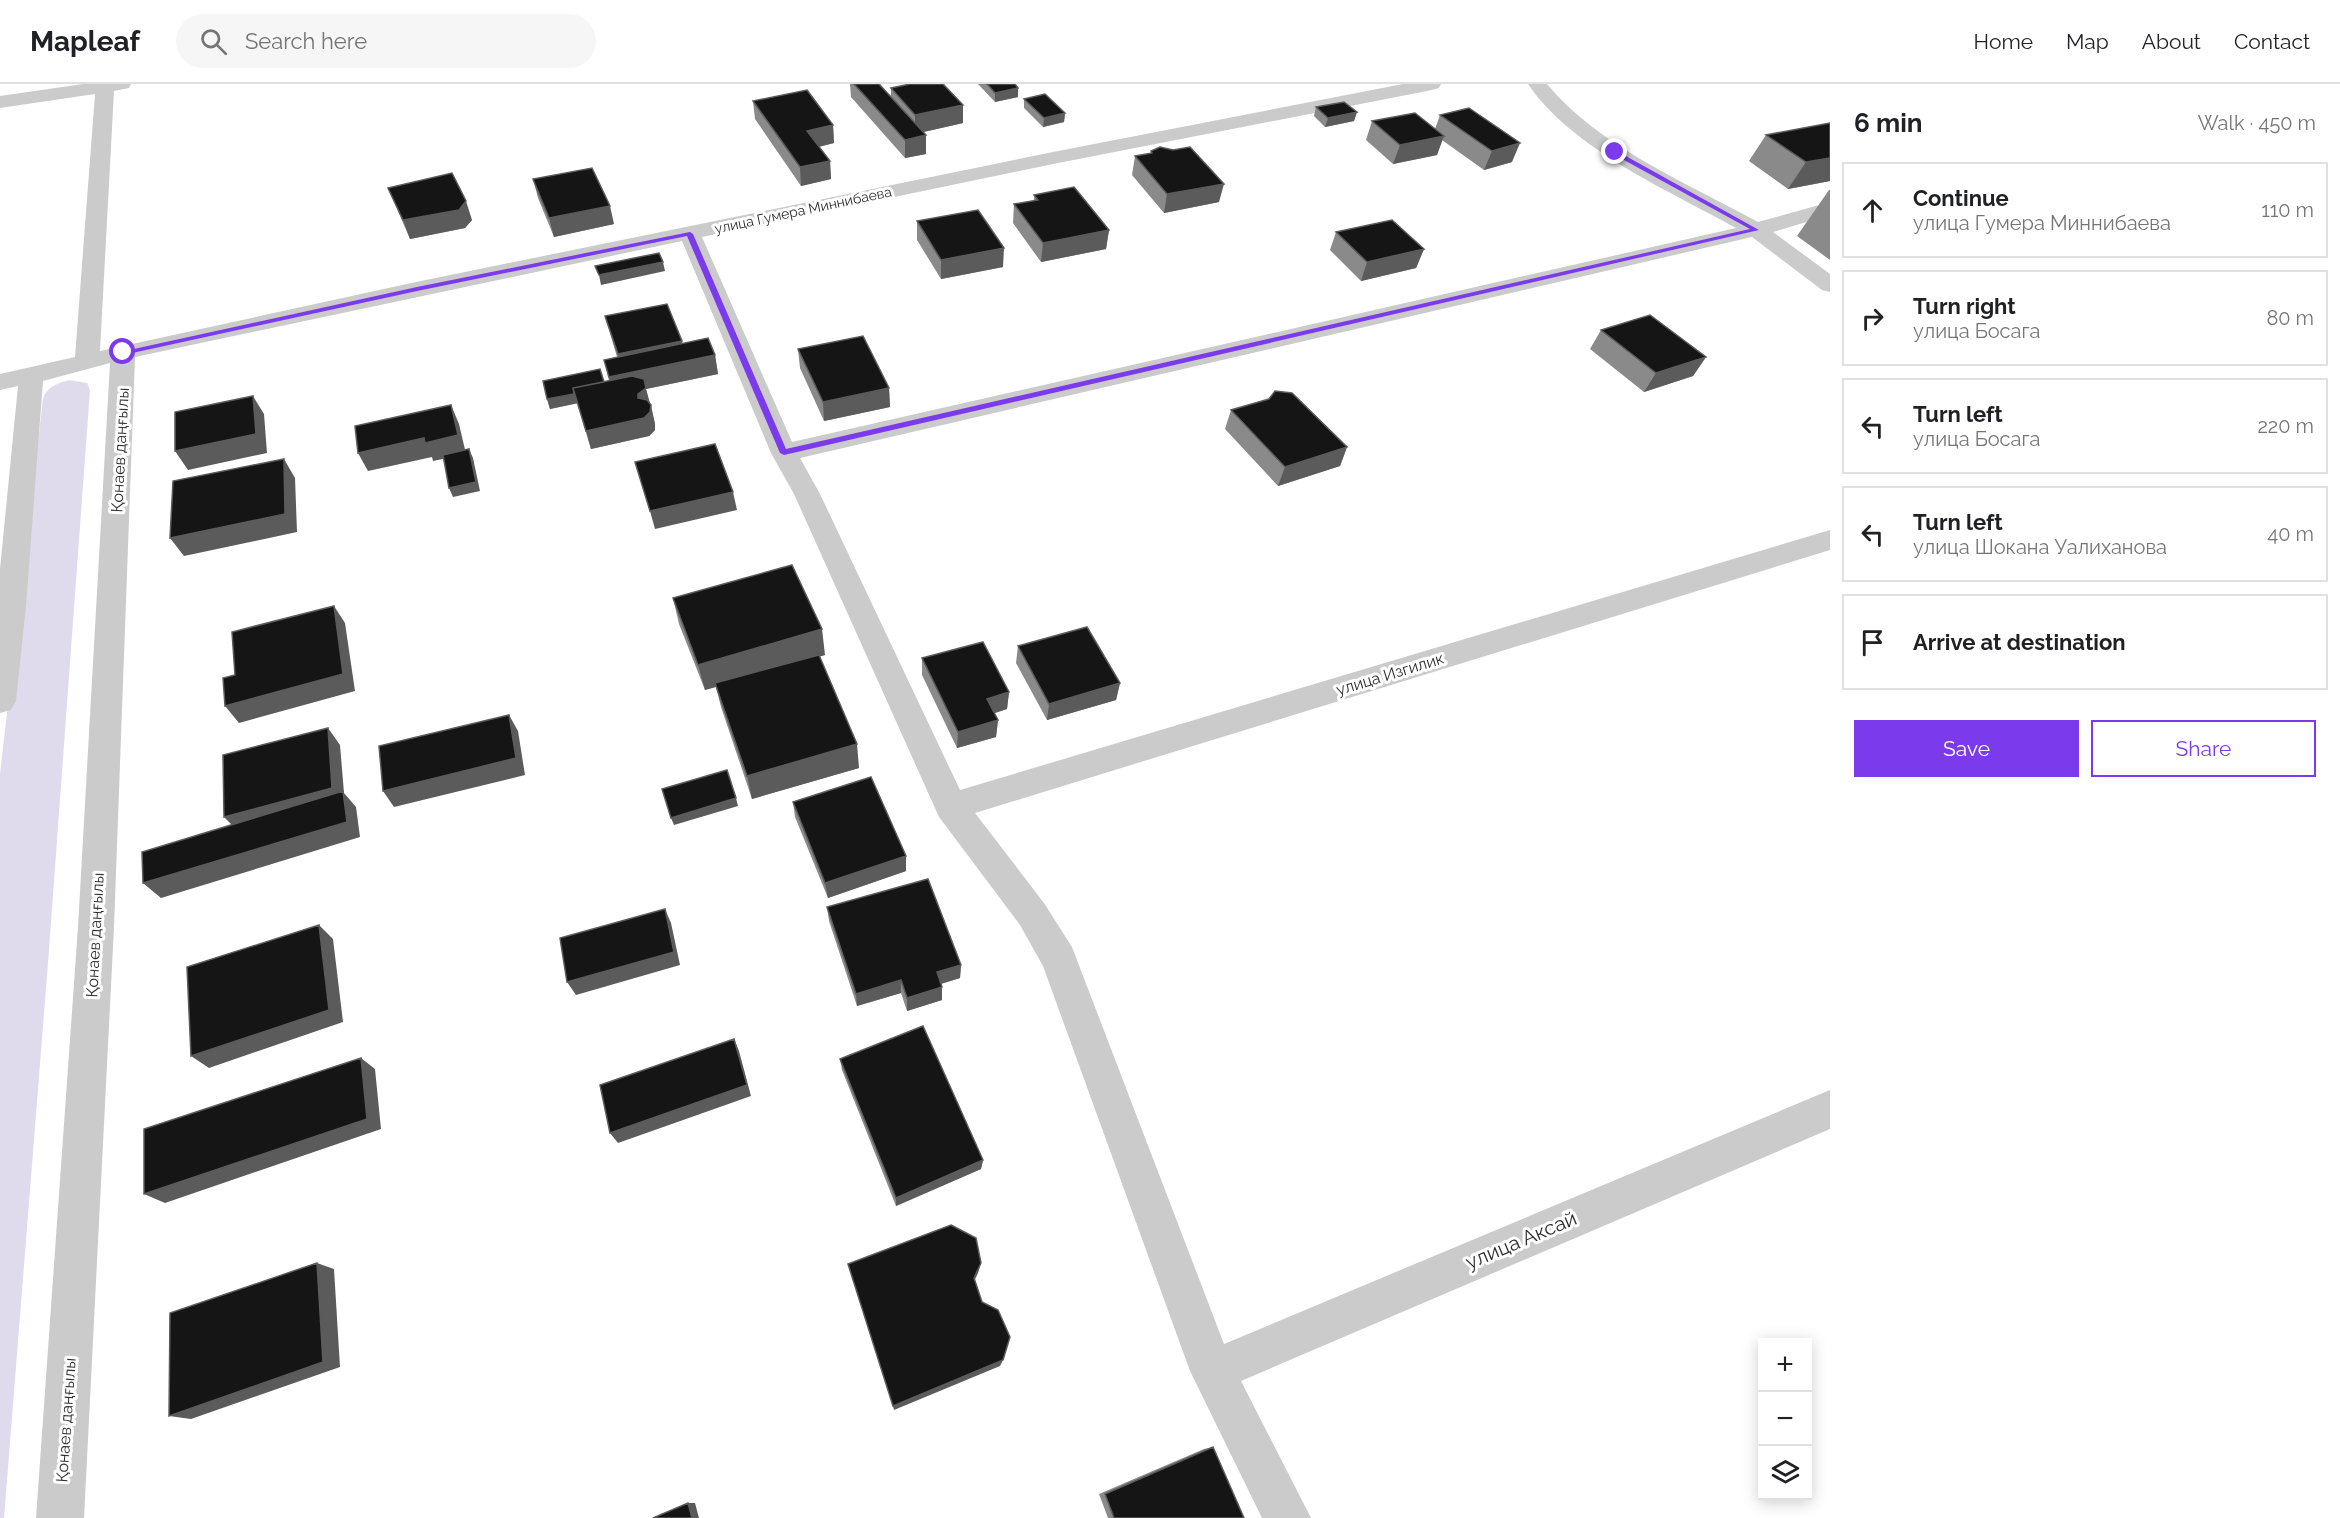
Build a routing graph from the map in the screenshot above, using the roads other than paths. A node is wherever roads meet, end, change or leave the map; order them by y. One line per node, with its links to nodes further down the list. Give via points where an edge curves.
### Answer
1 (1432, 84): 7 (street, улица Гумера Миннибаева)
2 (1537, 84): 6 (street, via 1555,106 1599,143)
3 (111, 85): 4 (street); 10 (street)
4 (0, 102)
5 (1830, 208): 6 (street)
6 (1756, 230): 8 (street); 13 (street)
7 (690, 234): 9 (street, улица Гумера Миннибаева); 13 (street)
8 (1830, 285)
9 (123, 352): 10 (street, улица Гумера Миннибаева); 19 (street, Қонаев даңғылы, via 96,927)
10 (87, 362): 11 (street, улица Гумера Миннибаева)
11 (31, 376): 12 (street, улица Гумера Миннибаева); 15 (street)
12 (0, 382)
13 (784, 453): 16 (street, via 807,494)
14 (1830, 540): 16 (street, улица Изгилик)
15 (0, 701)
16 (951, 807): 18 (street, via 1032,914 1059,959)
17 (1830, 1109): 18 (street, улица Аксай)
18 (1212, 1371): 20 (street)
19 (60, 1518)
20 (1287, 1518)

